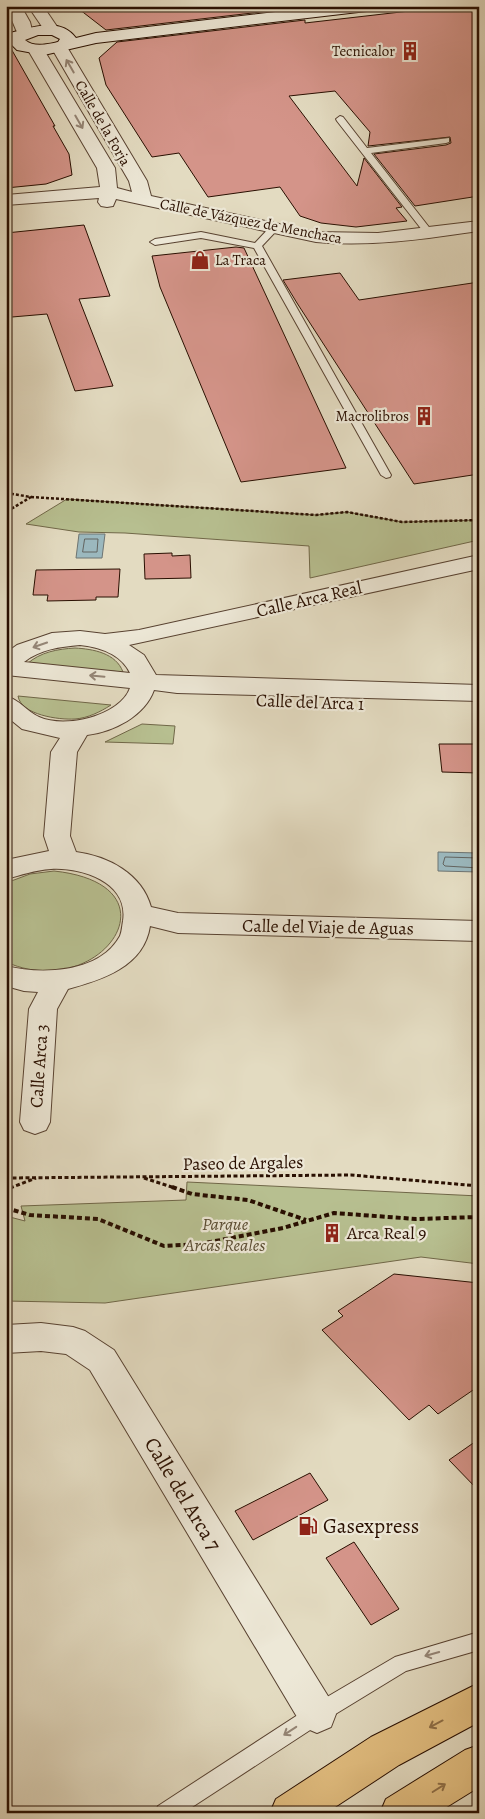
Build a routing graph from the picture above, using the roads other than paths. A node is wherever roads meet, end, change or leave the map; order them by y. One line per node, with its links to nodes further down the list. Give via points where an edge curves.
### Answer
1 (13, 6): 6 (street, Calle de la Forja, via 22,22)
2 (35, 6): 5 (street, Calle de la Forja)
3 (301, 6): 5 (street, via 113,28)
4 (367, 6): 5 (street, via 96,38)
5 (58, 39): 6 (street); 13 (street, Calle de la Forja, one-way to 5, via 138,181)
6 (23, 42): 7 (street); 11 (street, Calle de la Forja, one-way to 11, via 106,168)
7 (6, 51)
8 (340, 119): 10 (lane)
9 (446, 140): 10 (lane)
10 (365, 151): 17 (lane)
11 (108, 197): 12 (street, Calle de Vázquez de Menchaca, via 76,193); 13 (street, Calle de Vázquez de Menchaca); 14 (street, Calle de Vázquez de Menchaca)
12 (6, 200)
13 (144, 200): 16 (street, Calle de Vázquez de Menchaca)
14 (6, 212)
15 (479, 226): 17 (street, Calle de Vázquez de Menchaca)
16 (274, 228): 17 (street, Calle de Vázquez de Menchaca, via 349,240); 19 (lane)
17 (428, 233)
18 (155, 242): 19 (lane, via 201,235)
19 (257, 246): 20 (lane)
20 (386, 475)
21 (479, 562): 22 (street, Calle Arca Real)
22 (123, 642): 23 (street, Calle Arca Real, one-way to 23, via 80,638 52,640 25,650); 24 (street, via 144,671)
23 (6, 666): 24 (street, Calle Arca Real, one-way to 23)
24 (144, 689): 25 (street, Calle del Arca 1, via 207,686); 27 (street, Calle del Arca 1); 28 (street, via 134,706 118,718 95,726)
25 (479, 693)
26 (6, 704): 28 (street, via 14,714 39,726)
27 (479, 708)
28 (66, 729): 29 (street)
29 (55, 852): 30 (street); 31 (street, via 101,868 116,877 135,900)
30 (6, 870)
31 (137, 923): 32 (street, Calle del Viaje de Aguas); 34 (street, via 128,946 116,959 80,977)
32 (479, 931)
33 (18, 978): 34 (street); 35 (street, Calle Arca 3)
34 (58, 981): 35 (street, Calle Arca 3)
35 (43, 1009): 36 (street, Calle Arca 3)
36 (34, 1122)
37 (6, 1339): 40 (street, Calle del Arca 7, via 41,1337 73,1341 102,1360)
38 (479, 1641): 40 (lane, one-way to 40, via 402,1663)
39 (479, 1700): 43 (main road, one-way to 43, via 385,1751)
40 (317, 1714): 42 (lane, one-way to 42)
41 (479, 1764): 44 (main road, one-way to 41)
42 (165, 1813)
43 (290, 1813)
44 (400, 1813)

